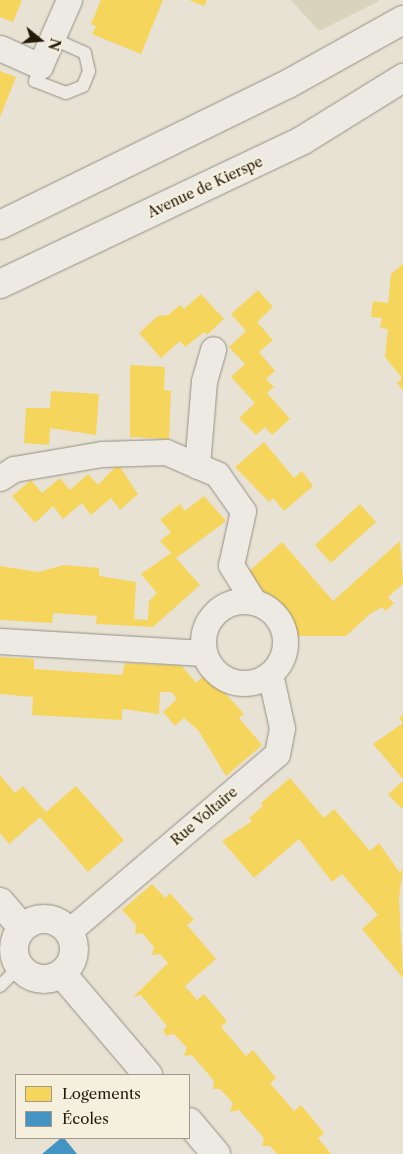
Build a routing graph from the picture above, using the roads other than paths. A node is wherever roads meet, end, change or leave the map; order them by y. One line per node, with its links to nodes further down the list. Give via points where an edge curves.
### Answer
1 (69, 0): 3 (street)
2 (403, 20): 7 (main road, via 288,84)
3 (52, 38): 5 (street); 5 (lane, via 85,53 89,71 83,86 66,93 35,82)
4 (0, 48): 5 (street)
5 (40, 66)
6 (403, 78): 8 (main road, Avenue de Kierspe, via 303,140)
7 (0, 225)
8 (0, 284)
9 (213, 349): 10 (street, via 204,381)
10 (197, 466): 11 (street, via 166,452 102,454 14,469); 12 (street, via 217,474 243,511 231,565)
11 (0, 478)
12 (254, 602): 14 (street, via 240,601 216,612 203,637); 15 (street, via 269,610 284,634 285,650)
13 (0, 641): 14 (street)
14 (204, 653): 15 (street, via 210,666 233,682 248,683)
15 (270, 674): 18 (street, Rue Voltaire, via 282,728 277,754)
16 (0, 902): 17 (main road)
17 (22, 928): 18 (main road, via 47,919); 19 (main road, via 14,950)
18 (69, 931): 20 (main road, via 75,950)
19 (19, 967): 20 (main road, via 34,979); 21 (lane)
20 (62, 974): 22 (main road)
21 (0, 986)
22 (147, 1074)
23 (190, 1123): 24 (main road)
24 (216, 1154)

